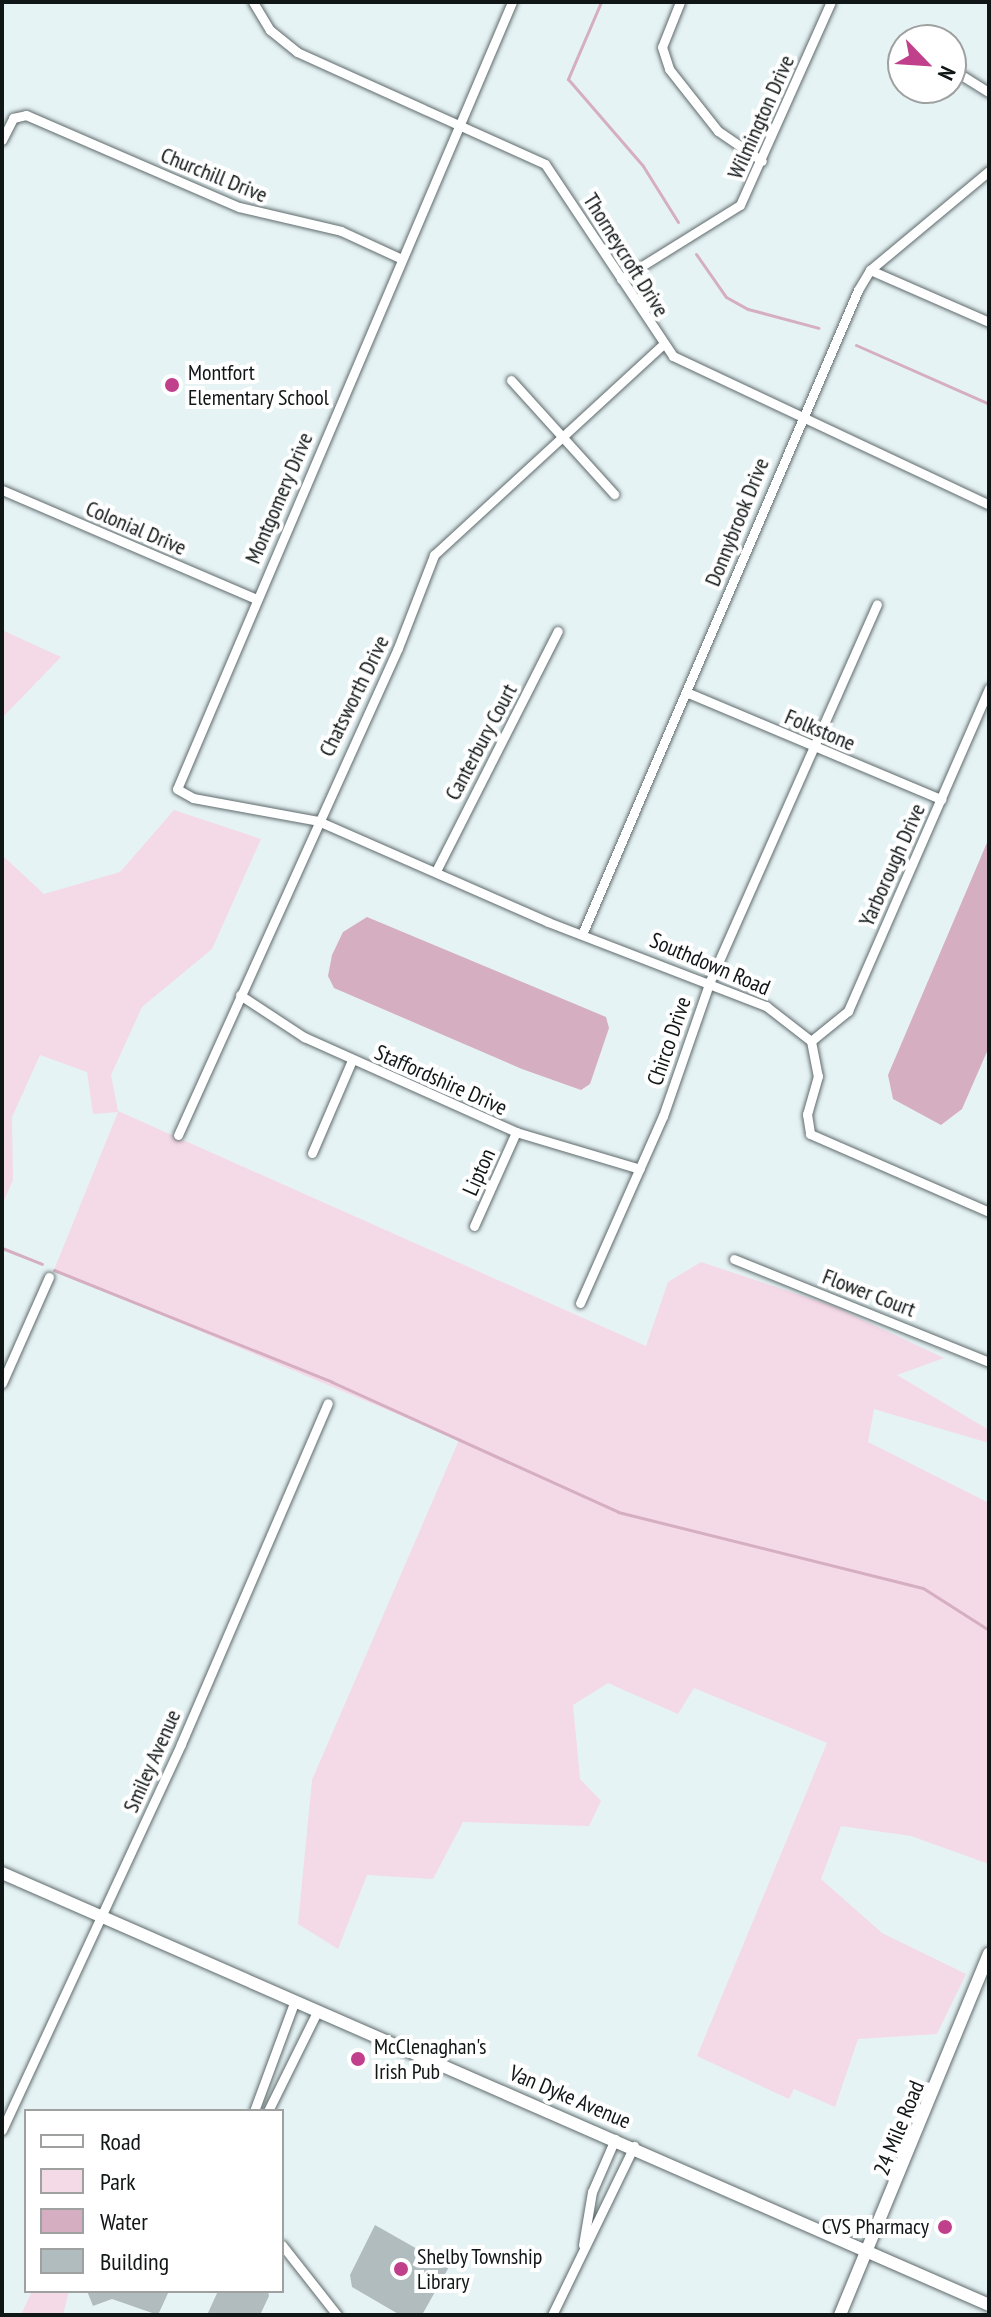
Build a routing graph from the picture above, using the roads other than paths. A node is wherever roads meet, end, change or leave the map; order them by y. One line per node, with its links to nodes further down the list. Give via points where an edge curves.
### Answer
1 (253, 2): 7 (street, Thorneycroft Drive, via 270,30 297,52)
2 (512, 2): 7 (street, Montgomery Drive)
3 (680, 2): 9 (street, via 662,47 665,62 718,131)
4 (831, 2): 9 (street, Wilmington Drive)
5 (967, 79): 6 (street)
6 (989, 92)
7 (459, 121): 11 (street, Montgomery Drive); 13 (street, Thorneycroft Drive, via 545,164)
8 (2, 140): 11 (street, Churchill Drive, via 17,115 249,211 341,231)
9 (762, 161): 13 (street, Wilmington Drive, via 732,212)
10 (989, 171): 12 (street, Donnybrook Drive)
11 (402, 259): 22 (street, Montgomery Drive)
12 (870, 270): 14 (street); 17 (street, Donnybrook Drive)
13 (621, 279): 15 (street, Thorneycroft Drive)
14 (989, 322)
15 (661, 346): 17 (street, Thorneycroft Drive, via 699,374); 18 (street, Chatsworth Drive)
16 (511, 380): 18 (street)
17 (800, 417): 21 (street, Thorneycroft Drive); 26 (street, Donnybrook Drive)
18 (561, 434): 20 (street); 30 (street, Chatsworth Drive, via 434,555)
19 (2, 490): 22 (street, Colonial Drive)
20 (614, 494)
21 (989, 505)
22 (256, 599): 28 (street, Montgomery Drive)
23 (877, 604): 27 (street, Chirco Drive)
24 (558, 631): 31 (street, Canterbury Court)
25 (989, 689): 29 (street, Yarborough Drive)
26 (686, 692): 27 (street, Folkstone); 32 (street, Donnybrook Drive)
27 (810, 746): 29 (street, Folkstone); 33 (street, Chirco Drive)
28 (177, 789): 30 (street, Southdown Road, via 193,798)
29 (941, 799): 35 (street, Yarborough Drive, via 848,1011)
30 (318, 821): 31 (street, Southdown Road); 34 (street, Chatsworth Drive)
31 (436, 871): 32 (street, Southdown Road)
32 (583, 932): 33 (street, Southdown Road)
33 (710, 981): 35 (street, Southdown Road, via 782,1014); 40 (street, Chirco Drive)
34 (240, 995): 36 (street, Staffordshire Drive); 38 (street, Chatsworth Drive)
35 (811, 1041): 41 (street, via 818,1076 807,1114 810,1134)
36 (352, 1060): 37 (street, Staffordshire Drive); 39 (street)
37 (516, 1132): 40 (street, Staffordshire Drive); 42 (street, Lipton)
38 (178, 1135)
39 (312, 1153)
40 (640, 1169): 45 (street, Chirco Drive)
41 (989, 1212)
42 (474, 1226)
43 (734, 1259): 46 (street, Flower Court)
44 (49, 1277): 47 (street)
45 (580, 1303)
46 (989, 1362)
47 (2, 1383)
48 (328, 1403): 50 (street, Smiley Avenue)
49 (2, 1873): 50 (main road, Van Dyke Avenue)
50 (101, 1916): 52 (main road, Van Dyke Avenue); 56 (street, Smiley Avenue)
51 (989, 1953): 61 (main road, 24 Mile Road)
52 (295, 2000): 53 (main road, Van Dyke Avenue); 54 (street)
53 (318, 2010): 55 (street); 57 (main road, Van Dyke Avenue)
54 (255, 2109)
55 (269, 2109)
56 (2, 2130)
57 (615, 2139): 58 (main road, Van Dyke Avenue); 60 (street, via 592,2192)
58 (634, 2146): 60 (street); 61 (main road, Van Dyke Avenue)
59 (284, 2248): 63 (street)
60 (583, 2249): 64 (street)
61 (869, 2252): 62 (main road, Van Dyke Avenue); 65 (main road, 24 Mile Road)
62 (989, 2305)
63 (337, 2315)
64 (552, 2315)
65 (840, 2315)

